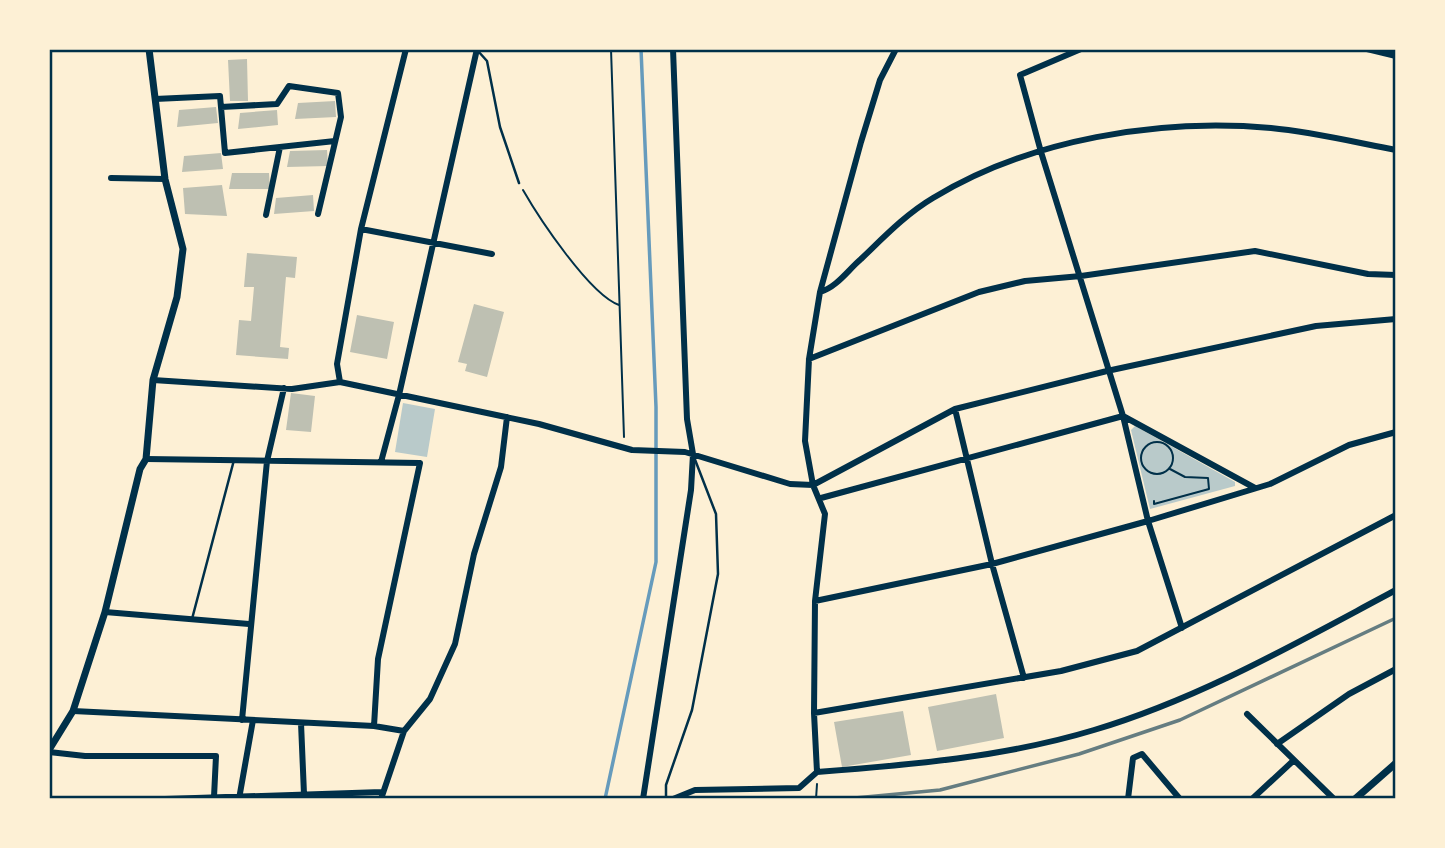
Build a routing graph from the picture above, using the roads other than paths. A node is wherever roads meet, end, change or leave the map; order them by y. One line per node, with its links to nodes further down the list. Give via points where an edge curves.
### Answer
1 (149, 49): 9 (street)
2 (406, 49): 20 (street)
3 (673, 49): 37 (street)
4 (895, 49): 25 (street, via 880,80)
5 (1081, 49): 14 (street, via 1020,75)
6 (1367, 49): 8 (street)
7 (477, 50): 17 (lane, via 487,61 500,127); 21 (street)
8 (1396, 56)
9 (155, 99): 10 (street, via 220,96); 16 (street)
10 (221, 107): 11 (street, via 276,104 289,86 338,93 341,117); 12 (street, via 225,153)
11 (335, 141): 12 (street); 18 (street)
12 (280, 147): 19 (street)
13 (1396, 150): 14 (street, via 1312,133 1227,126 1144,131)
14 (1041, 152): 24 (street); 25 (street, via 977,174 929,200)
15 (111, 178): 16 (street)
16 (165, 178): 29 (street, via 183,249 177,297)
17 (519, 183)
18 (318, 214)
19 (266, 215)
20 (361, 229): 21 (street); 30 (street, via 337,364)
21 (434, 241): 22 (street); 32 (street)
22 (492, 254)
23 (1396, 275): 24 (street, via 1368,274 1255,251)
24 (1080, 276): 27 (street, via 1004,285); 28 (street)
25 (820, 292): 27 (street)
26 (1396, 319): 28 (street, via 1332,323)
27 (809, 359): 43 (street, via 805,441)
28 (1107, 371): 33 (street); 34 (street)
29 (153, 380): 31 (street); 38 (street)
30 (340, 382): 31 (street); 32 (street)
31 (284, 388): 41 (street)
32 (399, 395): 35 (street); 42 (street)
33 (955, 409): 39 (street); 43 (street)
34 (1123, 416): 39 (street); 44 (street); 47 (street)
35 (508, 417): 37 (street, via 628,449); 64 (street, via 501,467 474,554 455,644 430,699)
36 (1396, 432): 44 (street, via 1349,445)
37 (689, 453): 43 (street, via 790,484); 75 (street, via 680,576); 76 (lane, via 716,514 718,573 692,710 666,785)
38 (146, 459): 40 (street); 51 (street)
39 (968, 459): 45 (street); 48 (street)
40 (234, 460): 41 (street); 52 (lane)
41 (267, 461): 42 (street); 53 (street)
42 (381, 462): 63 (street, via 420,463 378,659)
43 (813, 485): 45 (street)
44 (1255, 489): 47 (street)
45 (821, 498): 50 (street, via 824,527)
46 (1396, 515): 54 (street)
47 (1149, 521): 48 (street); 54 (street)
48 (992, 564): 50 (street); 56 (street)
49 (1396, 590): 69 (street, via 1239,673 1097,730 995,752)
50 (815, 601): 58 (street)
51 (104, 612): 52 (street); 57 (street)
52 (192, 619): 53 (street)
53 (249, 624): 60 (street)
54 (1182, 628): 56 (street, via 1137,651)
55 (1396, 669): 65 (street, via 1349,694)
56 (1024, 678): 58 (street)
57 (73, 711): 60 (street); 66 (street)
58 (814, 713): 69 (street)
59 (1247, 714): 65 (street)
60 (242, 720): 61 (street)
61 (253, 720): 62 (street); 73 (street)
62 (301, 723): 63 (street); 70 (street)
63 (374, 726): 64 (street)
64 (404, 731): 71 (street)
65 (1277, 744): 67 (street)
66 (49, 751): 72 (street, via 85,757 215,757)
67 (1293, 761): 80 (street); 81 (street)
68 (1396, 763): 82 (street)
69 (817, 772): 77 (street, via 799,788 695,790)
70 (304, 793): 71 (street); 73 (street)
71 (381, 795)
72 (214, 797): 73 (street); 74 (street)
73 (239, 798)
74 (165, 799)
75 (643, 799)
76 (666, 799)
77 (673, 799)
78 (1128, 799): 79 (street, via 1133,758 1142,754)
79 (1180, 799)
80 (1252, 799)
81 (1334, 799)
82 (1355, 799)

